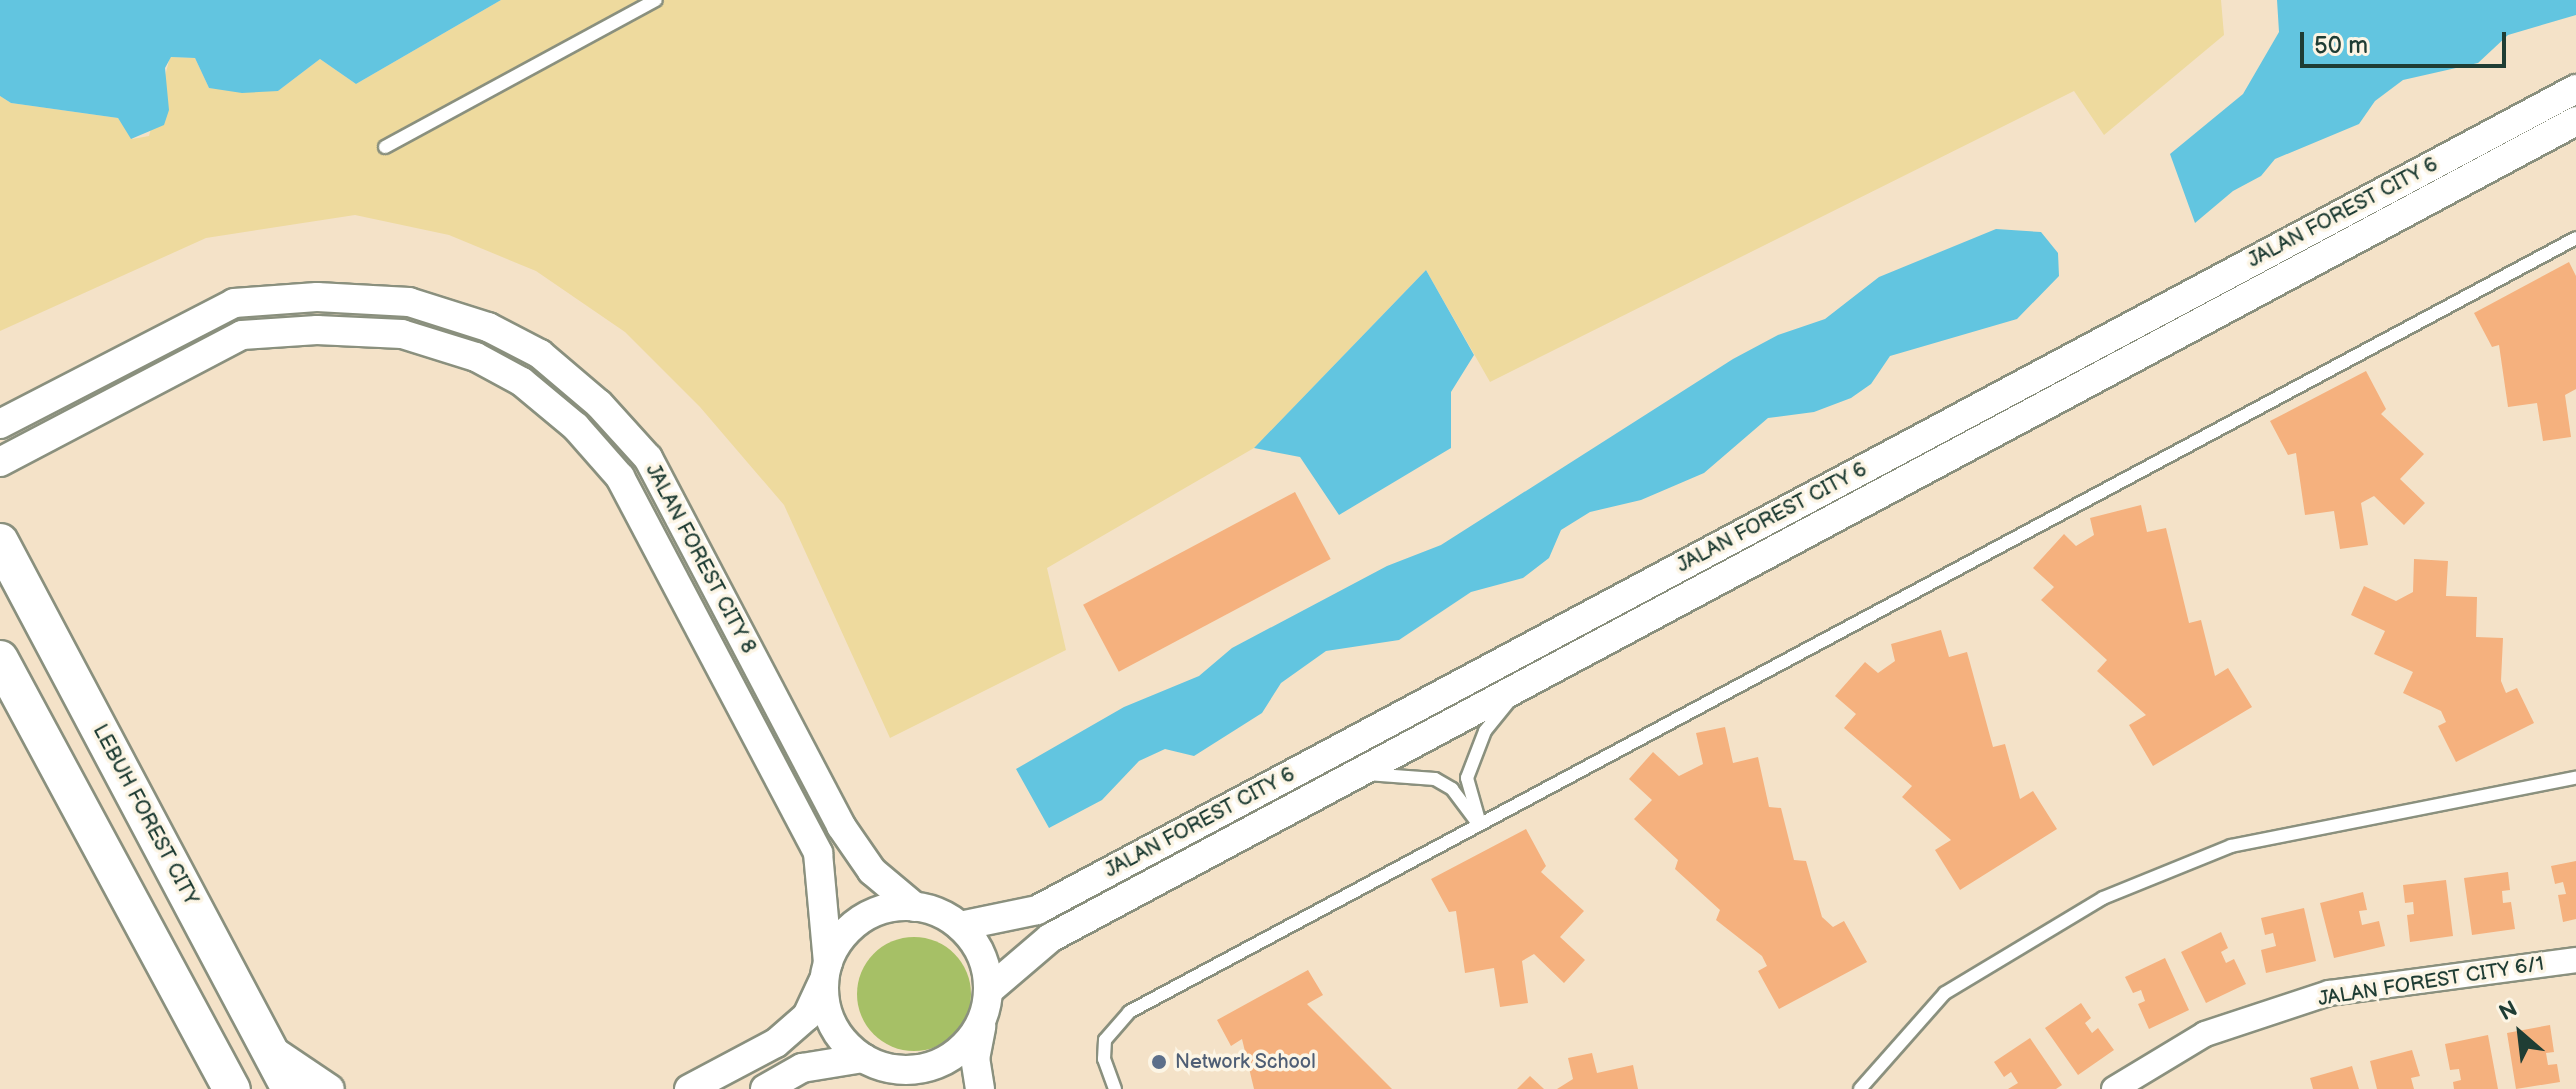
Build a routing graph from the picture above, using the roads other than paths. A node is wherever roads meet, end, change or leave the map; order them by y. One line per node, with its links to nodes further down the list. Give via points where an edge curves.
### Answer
1 (656, 0): 4 (lane)
2 (2576, 89): 15 (street, JALAN FOREST CITY 6, via 1037,910)
3 (2576, 121): 10 (street, JALAN FOREST CITY 6)
4 (385, 147)
5 (2576, 238): 13 (lane)
6 (0, 424): 14 (street, JALAN FOREST CITY 8, via 234,303 317,297 409,302 488,327 540,354 599,404 648,458 841,826 872,871)
7 (0, 462): 17 (street, JALAN FOREST CITY 8, via 242,335 317,330 402,334 476,357 522,382 576,427 628,491 818,853)
8 (0, 542): 19 (main road, LEBUH FOREST CITY)
9 (0, 659): 22 (main road)
10 (1520, 686): 11 (street, JALAN FOREST CITY 6); 13 (lane, via 1473,753 1467,778)
11 (1356, 774): 13 (lane, via 1435,779 1452,789); 18 (street, JALAN FOREST CITY 6, via 1050,938)
12 (2576, 778): 30 (lane, via 2231,846 2103,898 1945,993)
13 (1480, 824): 29 (lane, via 1129,1012 1105,1040 1104,1059)
14 (915, 907): 15 (street); 17 (street, via 862,920 847,931)
15 (960, 926): 18 (street, via 981,955)
16 (2576, 960): 31 (street, JALAN FOREST CITY 6/1, via 2329,993 2205,1034)
17 (826, 971): 20 (street, via 833,1025); 25 (street, via 807,1016 776,1043)
18 (986, 1002): 21 (street, via 965,1046 916,1070); 28 (street, via 975,1059)
19 (268, 1047): 23 (main road, LEBUH FOREST CITY); 24 (street)
20 (863, 1058): 21 (street); 26 (street, via 802,1068)
21 (898, 1070): 27 (street)
22 (224, 1083)
23 (290, 1089)
24 (330, 1089)
25 (689, 1089)
26 (765, 1089)
27 (931, 1089)
28 (980, 1089)
29 (1115, 1089)
30 (1860, 1089)
31 (2114, 1089)

